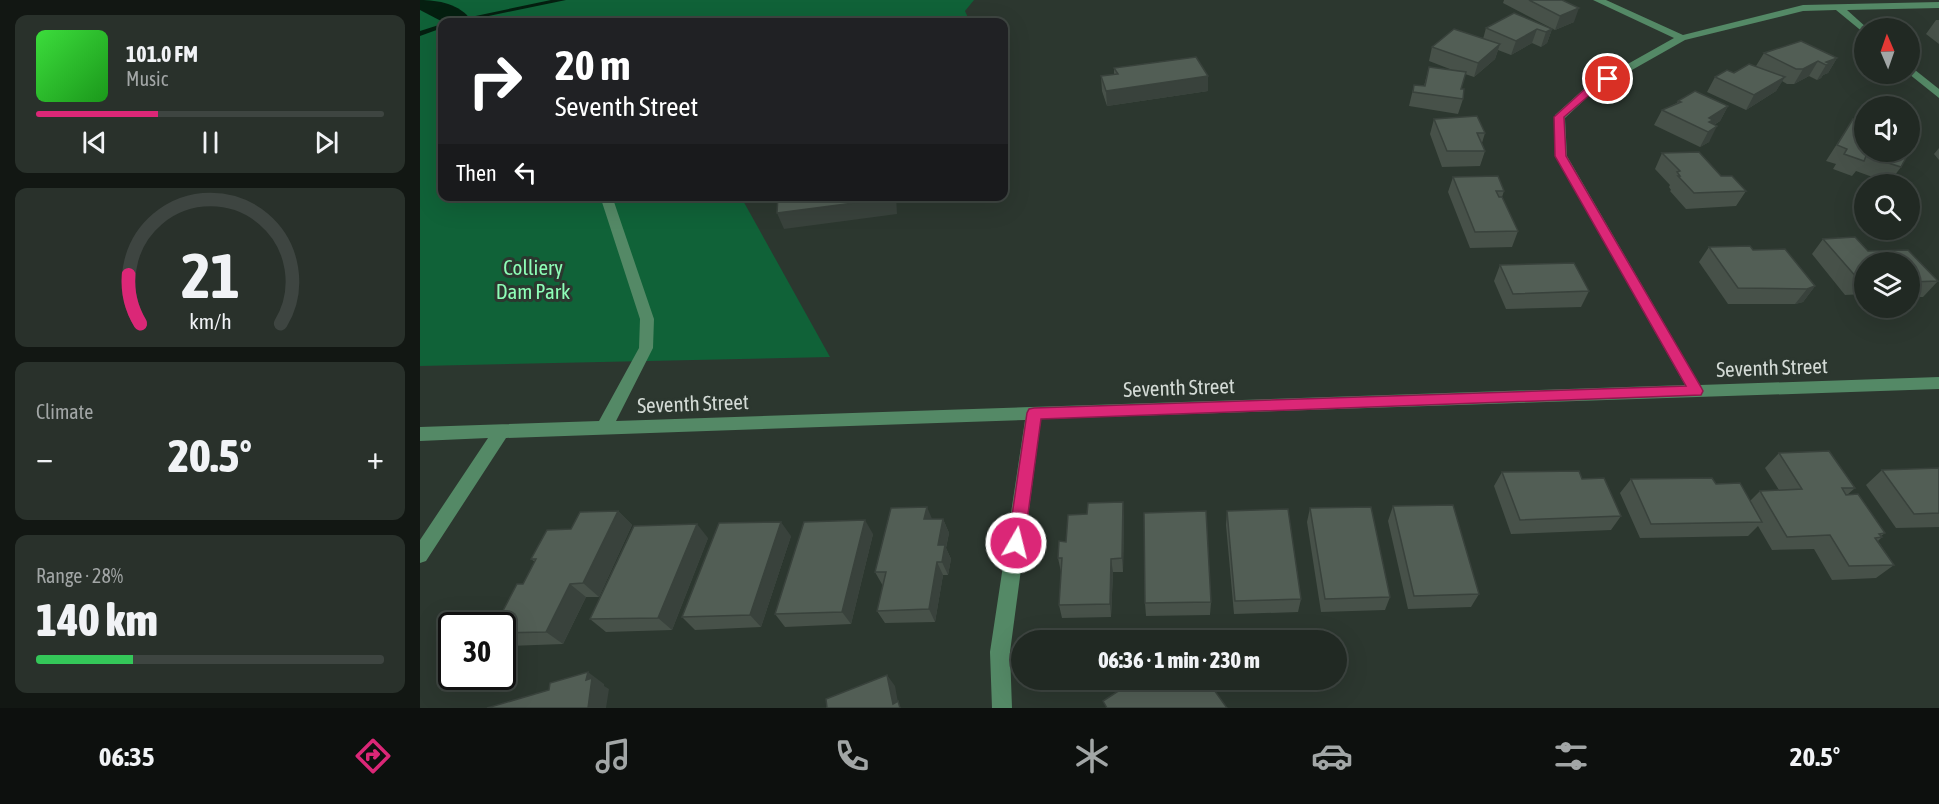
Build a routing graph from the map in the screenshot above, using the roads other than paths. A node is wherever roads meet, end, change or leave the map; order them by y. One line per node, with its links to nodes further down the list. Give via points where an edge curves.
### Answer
1 (1598, 0): 5 (street)
2 (1939, 5): 3 (street)
3 (1838, 7): 4 (street); 5 (street, via 1803,8)
4 (1854, 21)
5 (1682, 38): 10 (street, via 1589,90 1559,117 1560,156)
6 (1920, 78): 7 (street)
7 (1939, 95)
8 (608, 201): 12 (street, via 647,319 646,348)
9 (1939, 383): 10 (street, Seventh Street)
10 (1696, 391): 11 (street, Seventh Street)
11 (1034, 413): 12 (street, Seventh Street); 16 (street, via 1000,652)
12 (604, 428): 13 (street, Seventh Street)
13 (502, 432): 14 (street, Seventh Street); 15 (street)
14 (420, 434)
15 (420, 555)
16 (1002, 708)

